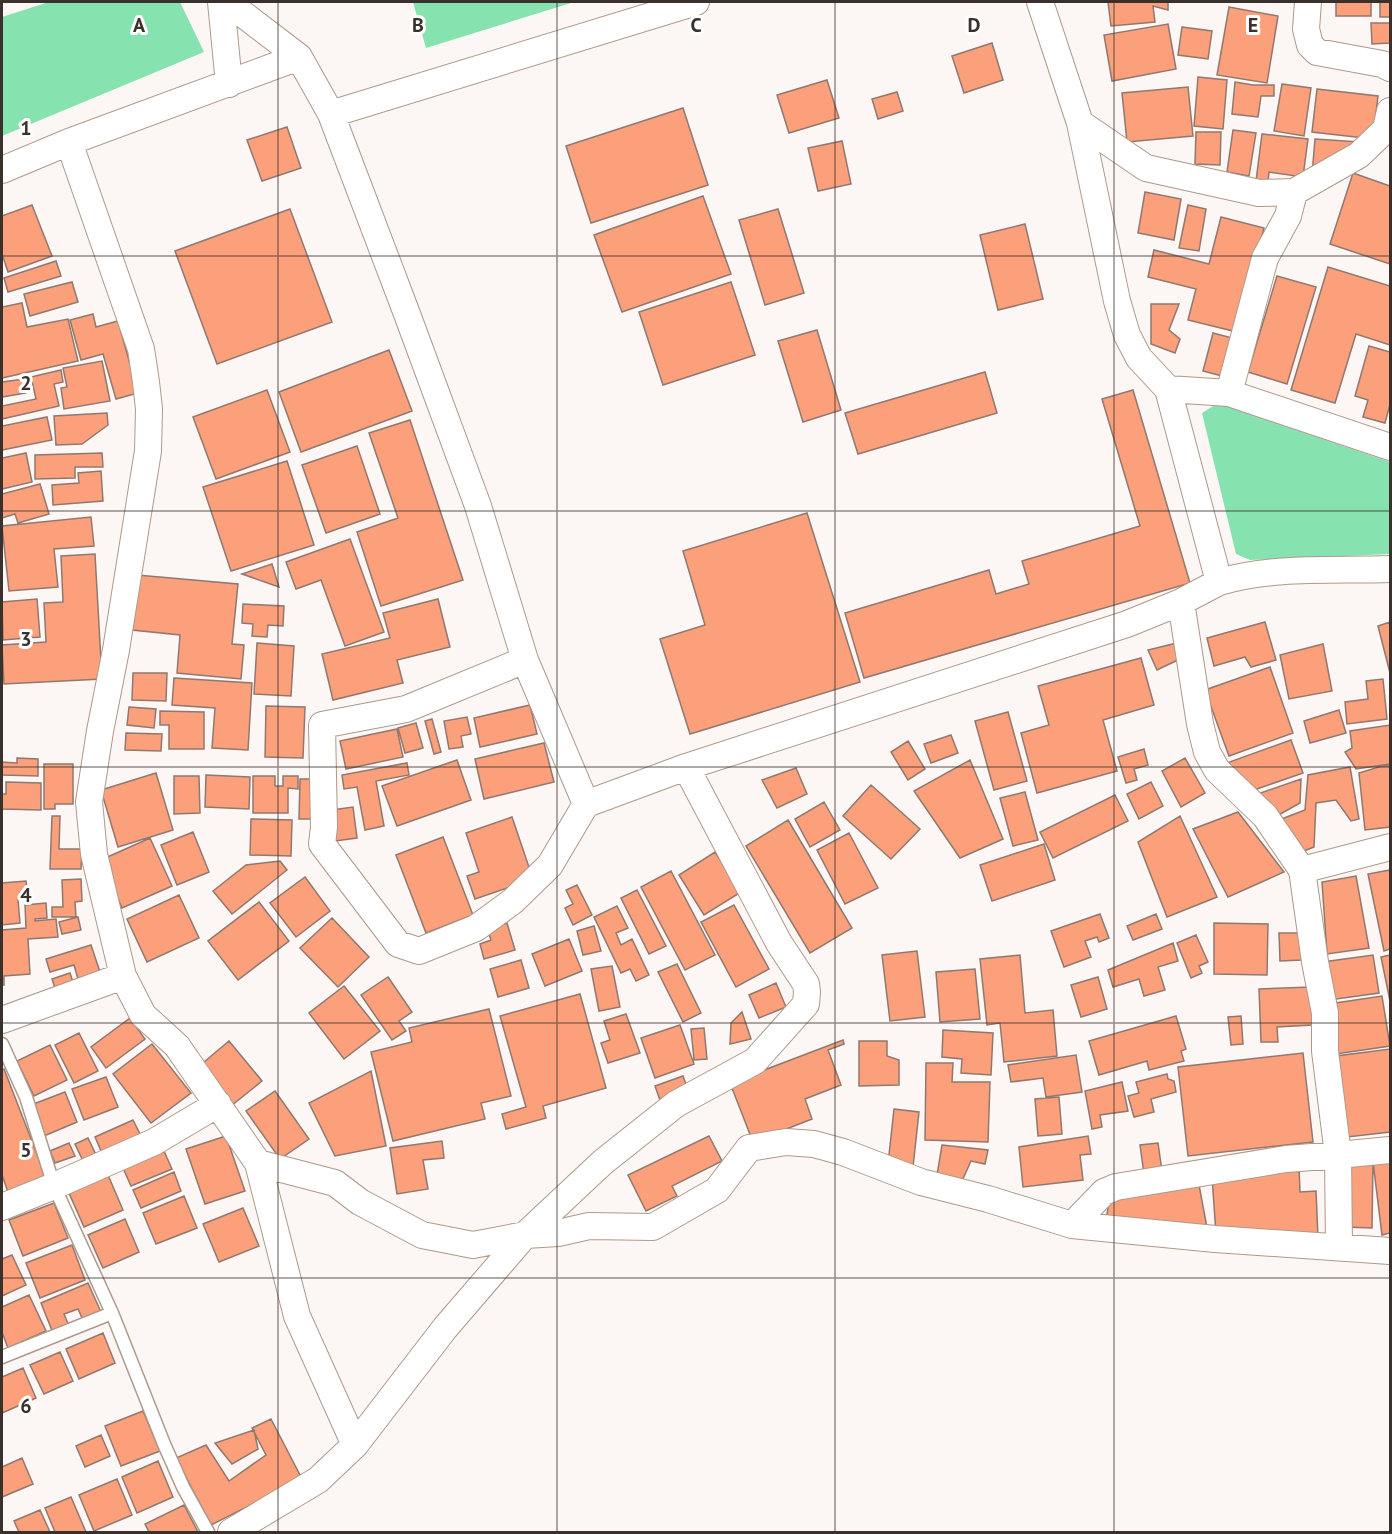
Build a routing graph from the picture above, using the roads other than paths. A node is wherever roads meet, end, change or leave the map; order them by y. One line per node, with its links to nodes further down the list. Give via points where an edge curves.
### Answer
1 (221, 2): 8 (street)
2 (227, 2): 6 (street)
3 (696, 2): 10 (street)
4 (1040, 2): 11 (street)
5 (1308, 2): 7 (street, via 1306,29 1310,45 1317,52)
6 (299, 57): 8 (street); 10 (street)
7 (1390, 68)
8 (229, 84): 12 (street)
9 (1390, 111): 14 (street, via 1386,129 1359,155)
10 (331, 114): 21 (street, via 478,506)
11 (1080, 123): 14 (street, via 1146,168 1259,193); 15 (street, via 1116,301 1127,335 1139,358)
12 (69, 142): 13 (street); 26 (street, via 141,349 149,409 148,451 89,802 94,854)
13 (2, 170)
14 (1294, 192): 16 (street, via 1288,216 1264,258)
15 (1168, 389): 16 (street); 19 (street)
16 (1229, 393): 17 (street)
17 (1390, 447)
18 (1390, 569): 19 (street, via 1293,570)
19 (1219, 582): 20 (street)
20 (1181, 602): 22 (street, via 1115,628); 25 (street, via 1207,752 1217,770 1265,816)
21 (525, 660): 23 (street); 23 (street, via 406,709 322,725 322,844 398,944 419,951 476,928 513,901 550,865)
22 (686, 767): 23 (street); 36 (street, via 779,943 806,984 806,1004 755,1061 676,1104 603,1162)
23 (586, 804)
24 (1390, 847): 25 (street)
25 (1302, 870): 31 (street, via 1325,1013 1324,1051)
26 (123, 976): 27 (street); 29 (street, via 144,1015 177,1046)
27 (2, 1020)
28 (2, 1044): 33 (lane, via 27,1097)
29 (218, 1104): 32 (street); 33 (street, via 154,1142)
30 (1390, 1150): 31 (street)
31 (1338, 1155): 35 (street, via 1286,1159 1116,1187 1104,1192); 37 (street)
32 (258, 1163): 36 (street, via 335,1183 360,1202 422,1236 473,1245); 41 (street, via 297,1316)
33 (54, 1186): 34 (street); 39 (lane)
34 (2, 1207)
35 (1072, 1225): 36 (street, via 921,1182 823,1146 786,1142 749,1148 717,1190 653,1227 588,1226); 37 (street)
36 (525, 1236): 41 (street, via 445,1328)
37 (1339, 1247): 38 (street)
38 (1390, 1251)
39 (112, 1313): 40 (lane); 42 (lane, via 178,1476)
40 (2, 1357)
41 (354, 1445): 43 (street, via 318,1480)
42 (208, 1533)
43 (231, 1533)

